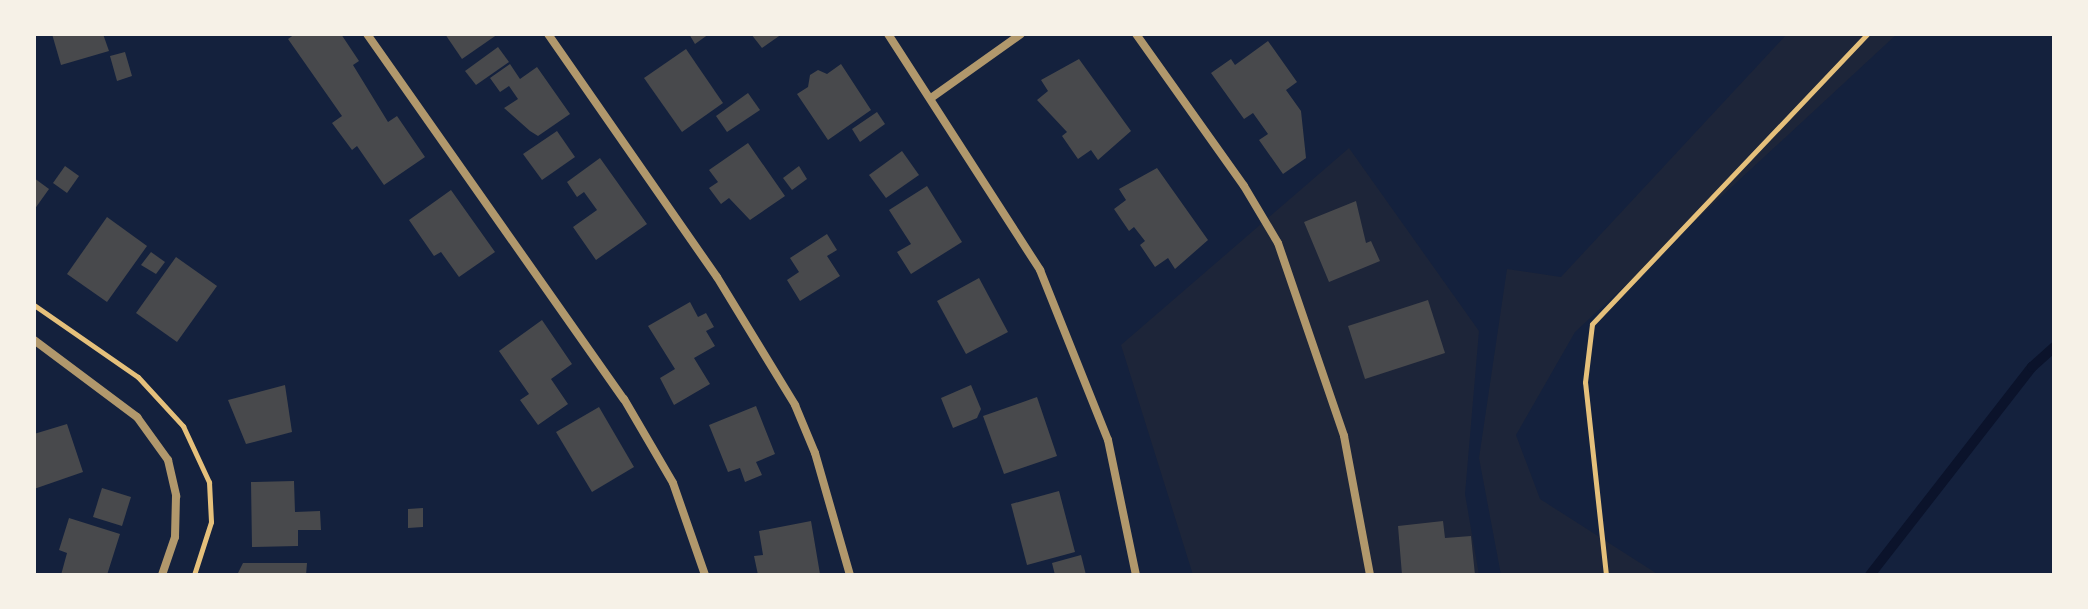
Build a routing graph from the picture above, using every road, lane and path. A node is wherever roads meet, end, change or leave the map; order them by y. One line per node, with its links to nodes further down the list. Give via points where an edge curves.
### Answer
1 (367, 34): 10 (street, via 624,399 673,483)
2 (548, 34): 11 (street, via 717,277 789,394 815,453)
3 (888, 34): 7 (street)
4 (1021, 34): 7 (street)
5 (1136, 34): 13 (street, via 1278,243 1344,436)
6 (1867, 34): 14 (path, via 1592,324 1585,382)
7 (931, 98): 12 (street, via 1040,270 1108,440)
8 (34, 340): 9 (street, via 137,417 168,460 176,496 175,537)
9 (162, 575)
10 (705, 575)
11 (850, 575)
12 (1136, 575)
13 (1370, 575)
14 (1606, 575)

